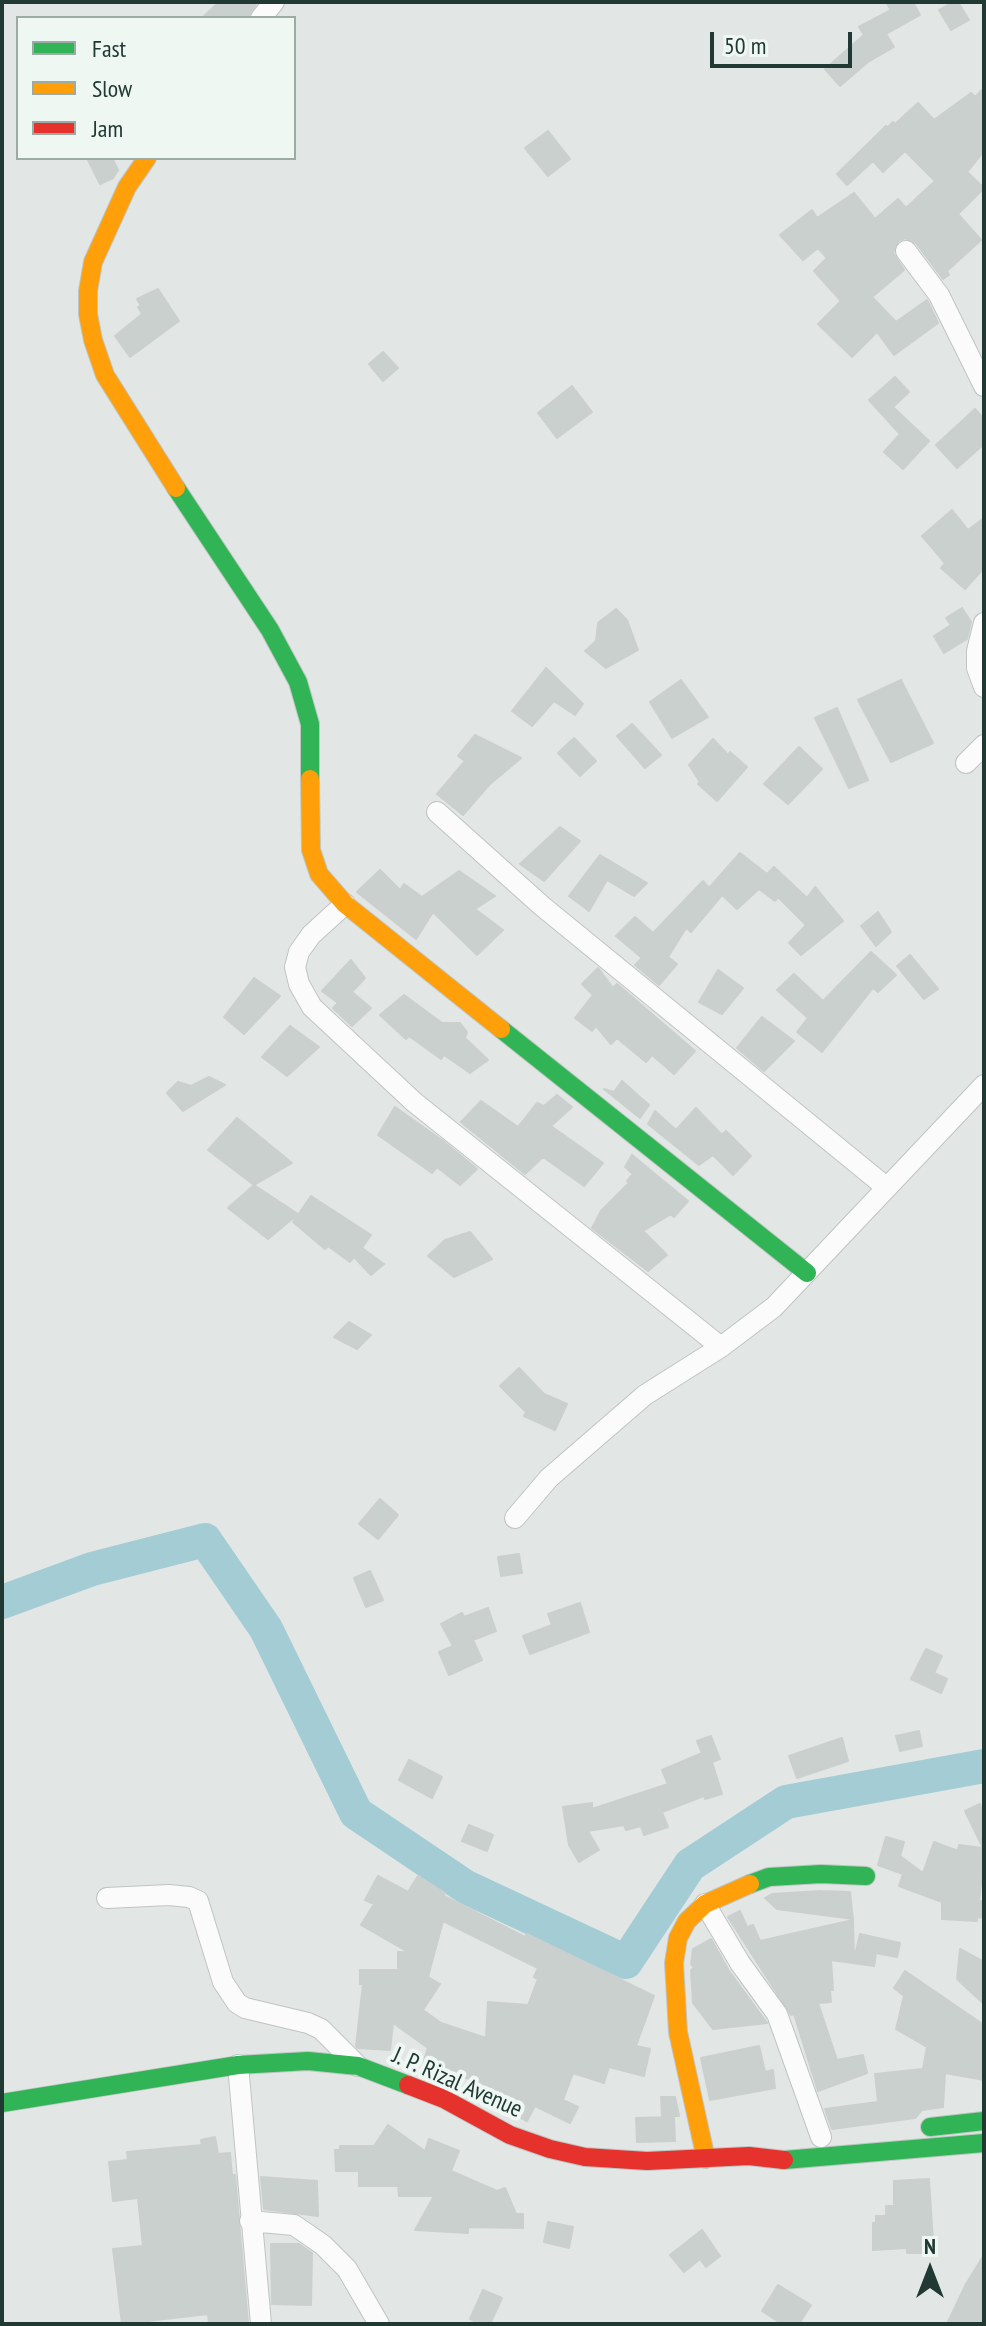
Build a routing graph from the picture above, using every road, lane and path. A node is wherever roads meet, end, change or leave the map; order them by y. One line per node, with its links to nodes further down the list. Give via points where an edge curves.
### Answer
1 (146, 160): 9 (street, via 127,187 93,262 88,314 93,340 105,375 134,425 270,630 298,682 311,733 313,862)
2 (906, 251): 3 (street, via 939,295)
3 (984, 386)
4 (984, 623): 5 (street, via 977,651)
5 (984, 687)
6 (984, 745): 7 (street)
7 (966, 763)
8 (437, 812): 11 (street, via 542,906)
9 (345, 904): 12 (street); 13 (street, via 299,952 299,984 312,1007 414,1102)
10 (984, 1085): 11 (street)
11 (886, 1187): 12 (street)
12 (807, 1273): 13 (street, via 774,1307)
13 (721, 1347): 14 (street, via 645,1395 549,1478)
14 (515, 1518)
15 (866, 1876): 17 (street, via 769,1877)
16 (107, 1898): 19 (street, via 169,1895 198,1901 223,1982 237,2003 321,2029)
17 (705, 1904): 23 (street, via 777,2014); 26 (street, via 678,1938 674,1963 678,2032)
18 (238, 2065): 19 (street, J. P. Rizal Avenue, via 308,2061); 20 (street, J. P. Rizal Avenue); 27 (street)
19 (358, 2066): 26 (street, J. P. Rizal Avenue, via 550,2149 647,2161)
20 (2, 2103)
21 (984, 2121): 22 (street)
22 (911, 2129)
23 (828, 2137): 25 (street, J. P. Rizal Avenue, via 767,2146)
24 (984, 2143): 25 (street, J. P. Rizal Avenue, via 778,2161)
25 (749, 2156): 26 (street, J. P. Rizal Avenue)
26 (706, 2159)
27 (250, 2221): 28 (street); 29 (street, via 294,2225 323,2245 347,2269)
28 (261, 2324)
29 (379, 2324)

